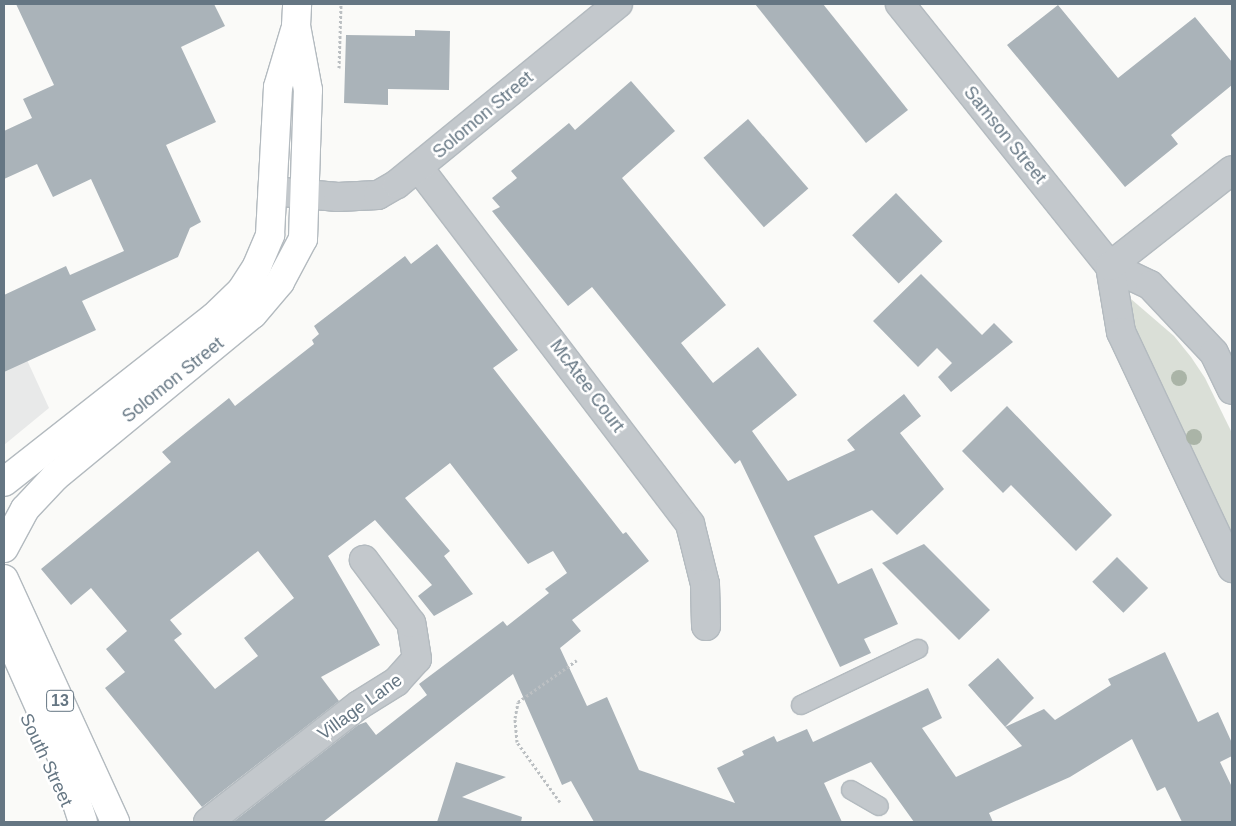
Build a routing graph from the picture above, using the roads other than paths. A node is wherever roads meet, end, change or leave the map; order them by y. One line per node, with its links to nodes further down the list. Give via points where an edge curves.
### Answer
1 (618, 4): 4 (street, Solomon Street)
2 (900, 4): 8 (street, Samson Street)
3 (296, 15): 6 (street, via 278,87); 7 (street, via 308,90)
4 (419, 168): 7 (street, Solomon Street, via 378,195 338,196); 15 (street, McAtee Court, via 690,524 705,584)
5 (1232, 170): 8 (street)
6 (272, 191): 7 (street, Solomon Street); 10 (street, Solomon Street, via 270,235 257,266 241,291 214,317)
7 (306, 192): 11 (street, Solomon Street, via 303,239 268,298 254,314 55,477 24,510)
8 (1110, 266): 9 (street, Samson Street, via 1150,285 1214,354); 13 (street, Samson Street, via 1122,332)
9 (1232, 390)
10 (4, 482)
11 (4, 548)
12 (364, 560): 25 (street, Village Lane, via 411,623 417,659 396,682 359,705)
13 (1232, 568)
14 (4, 579): 24 (street, South Street / 13)
15 (706, 626)
16 (4, 627): 23 (street, via 58,748)
17 (918, 649): 19 (lane)
18 (4, 671): 22 (street, South Street / 13)
19 (801, 705)
20 (851, 790): 21 (lane)
21 (879, 806)
22 (76, 822)
23 (83, 822)
24 (115, 822)
25 (208, 822)

